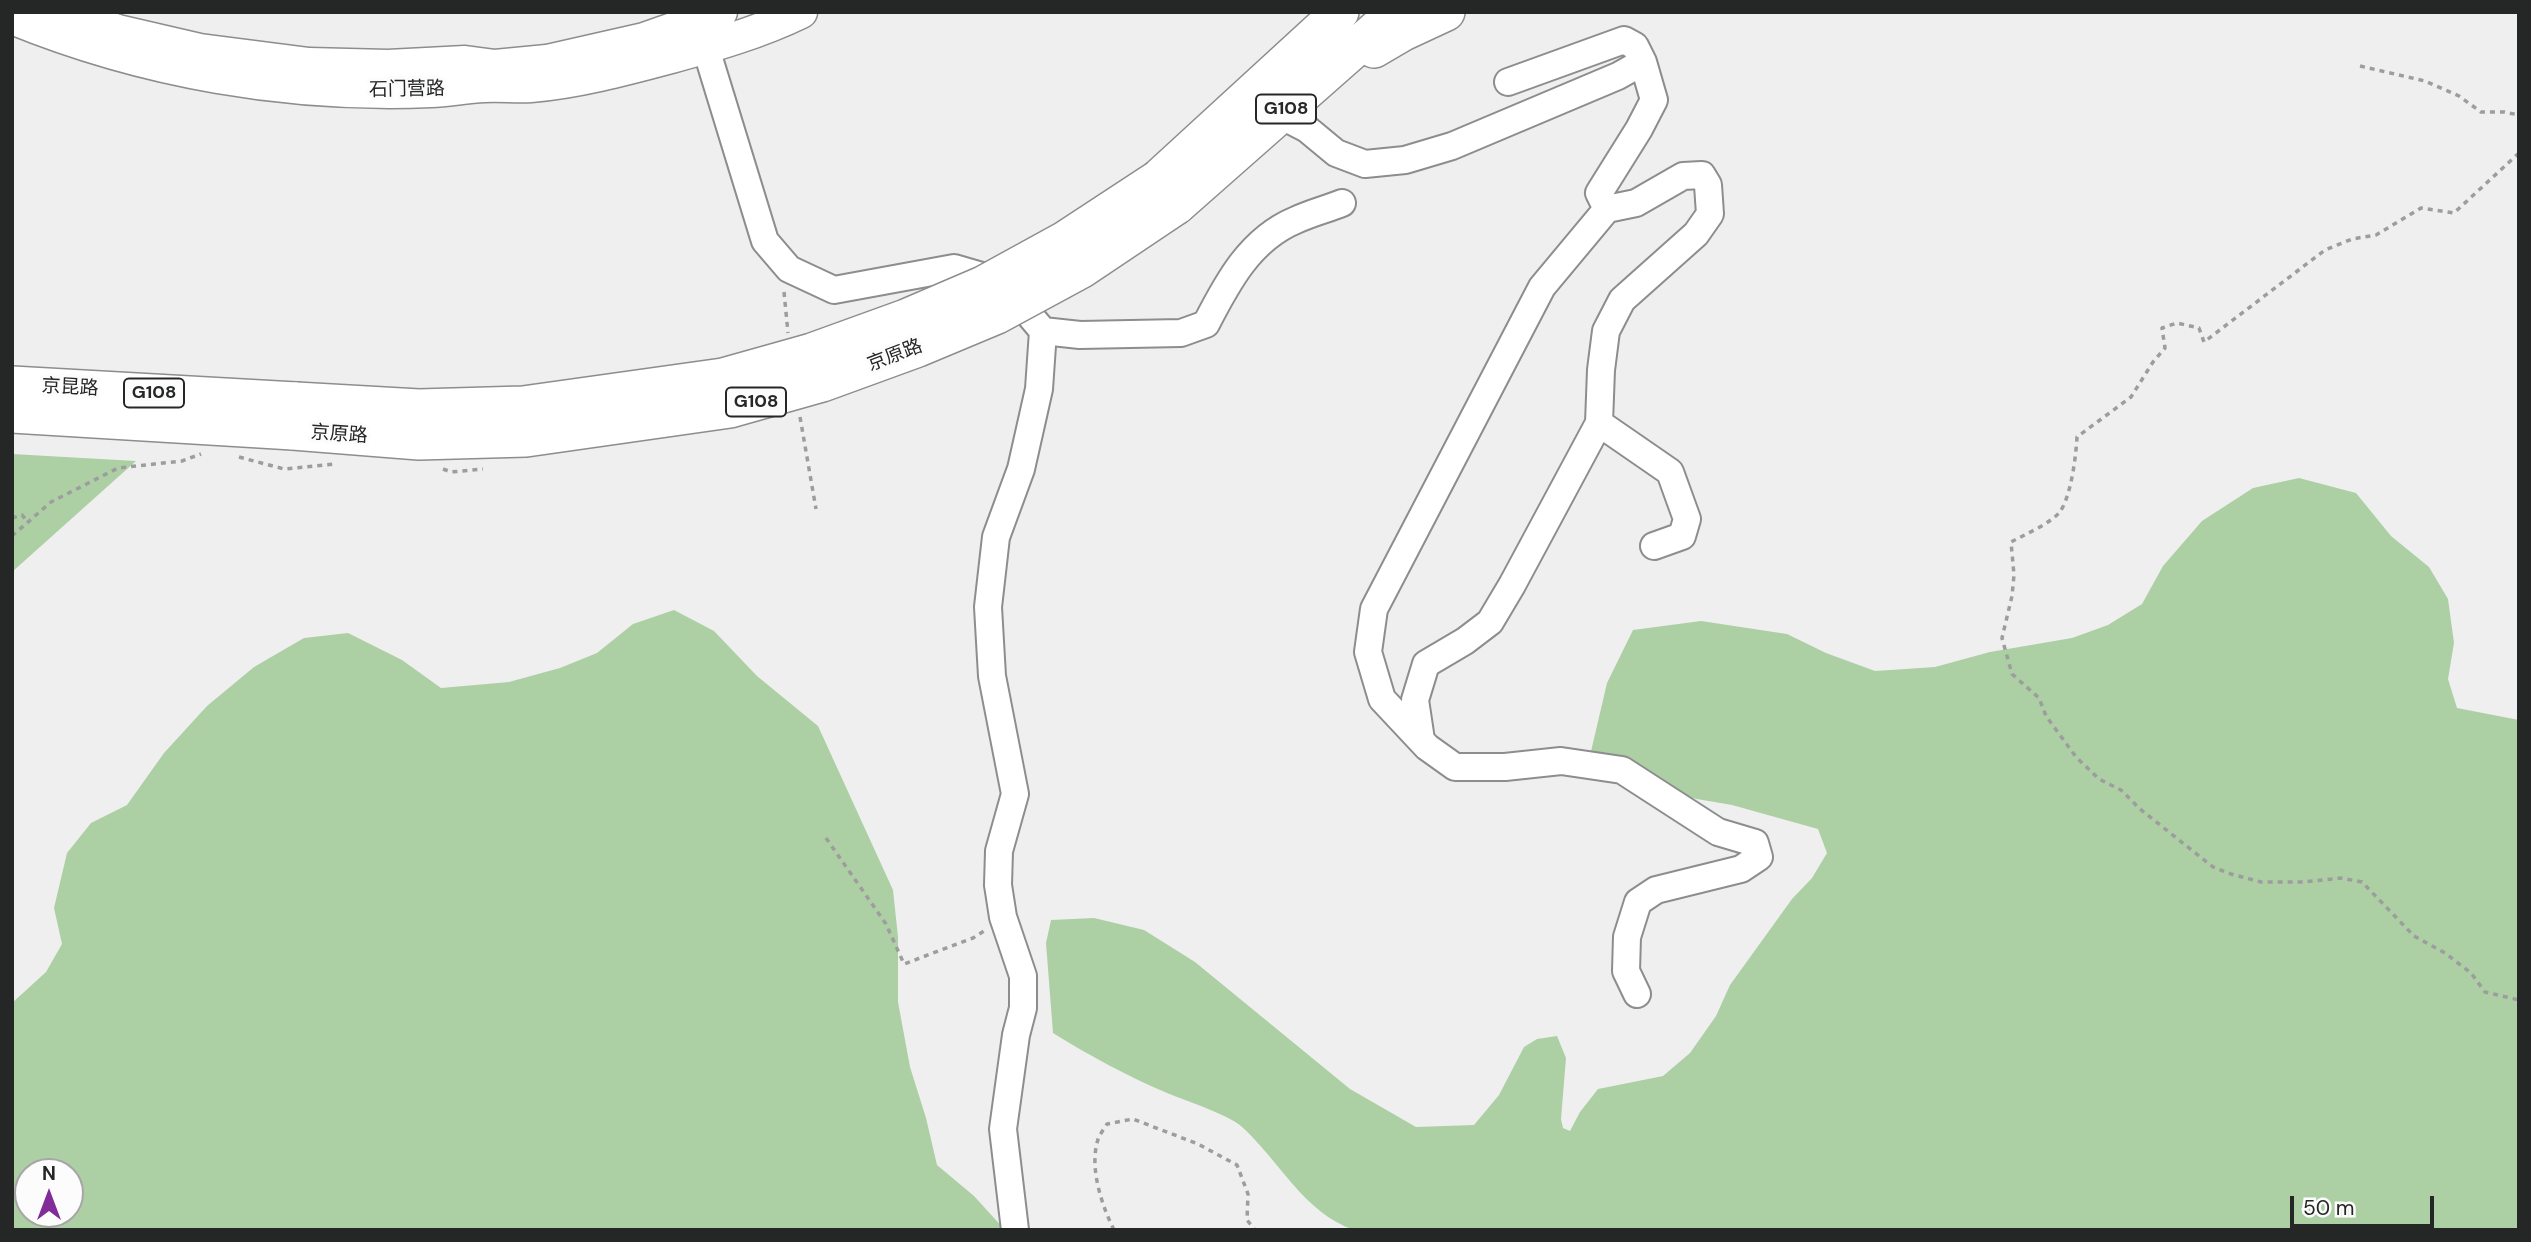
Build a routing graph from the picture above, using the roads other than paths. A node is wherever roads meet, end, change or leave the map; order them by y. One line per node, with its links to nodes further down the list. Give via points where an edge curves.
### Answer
1 (60, 12): 7 (main road, 石门营路, via 200,50 309,64 388,66 547,61)
2 (801, 12): 7 (main road, 石门营路, via 777,24)
3 (1340, 12): 12 (highway, 京原路 / G108)
4 (1396, 12): 10 (highway, 京原路 / G108)
5 (1446, 12): 10 (highway)
6 (12, 18): 7 (main road, 石门营路, via 170,68 324,90 531,86 591,76)
7 (708, 27): 15 (street, via 765,241 789,269 834,290 954,268 1002,282)
8 (1643, 62): 9 (street, via 1636,46 1624,40); 11 (street, via 1452,146 1405,160 1365,164 1336,153 1307,129); 14 (street, via 1654,100 1599,193)
9 (1508, 82)
10 (1316, 83): 11 (highway, 京原路 / G108)
11 (1280, 115): 12 (highway, 京原路 / G108)
12 (1167, 193): 18 (highway, 京原路 / G108, bridge, via 906,318 812,352 723,377 523,405)
13 (1342, 203): 15 (street, via 1293,221 1253,248 1227,282 1206,324 1181,333)
14 (1607, 209): 19 (street, via 1636,203 1683,176 1702,175 1708,185 1710,214 1696,234 1622,300 1606,331); 21 (street, via 1542,287 1374,609 1368,652 1382,699)
15 (1043, 331): 23 (street, via 1040,389 1021,469 996,537 988,607 992,676 1015,794 999,851 998,885 1003,917 1023,976 1023,1008 1003,1129)
16 (12, 385): 18 (highway, 京昆路 / G108)
17 (12, 414): 18 (highway, 京昆路 / G108)
18 (295, 416)
19 (1599, 423): 20 (street, via 1670,472 1687,519 1682,536); 21 (street, via 1490,622 1426,664 1415,700)
20 (1654, 547)
21 (1421, 740): 22 (street, via 1455,767 1561,761 1622,770 1718,832 1755,843 1759,857 1741,869 1656,890 1638,902 1627,937 1626,971)
22 (1637, 994)
23 (1015, 1230)

